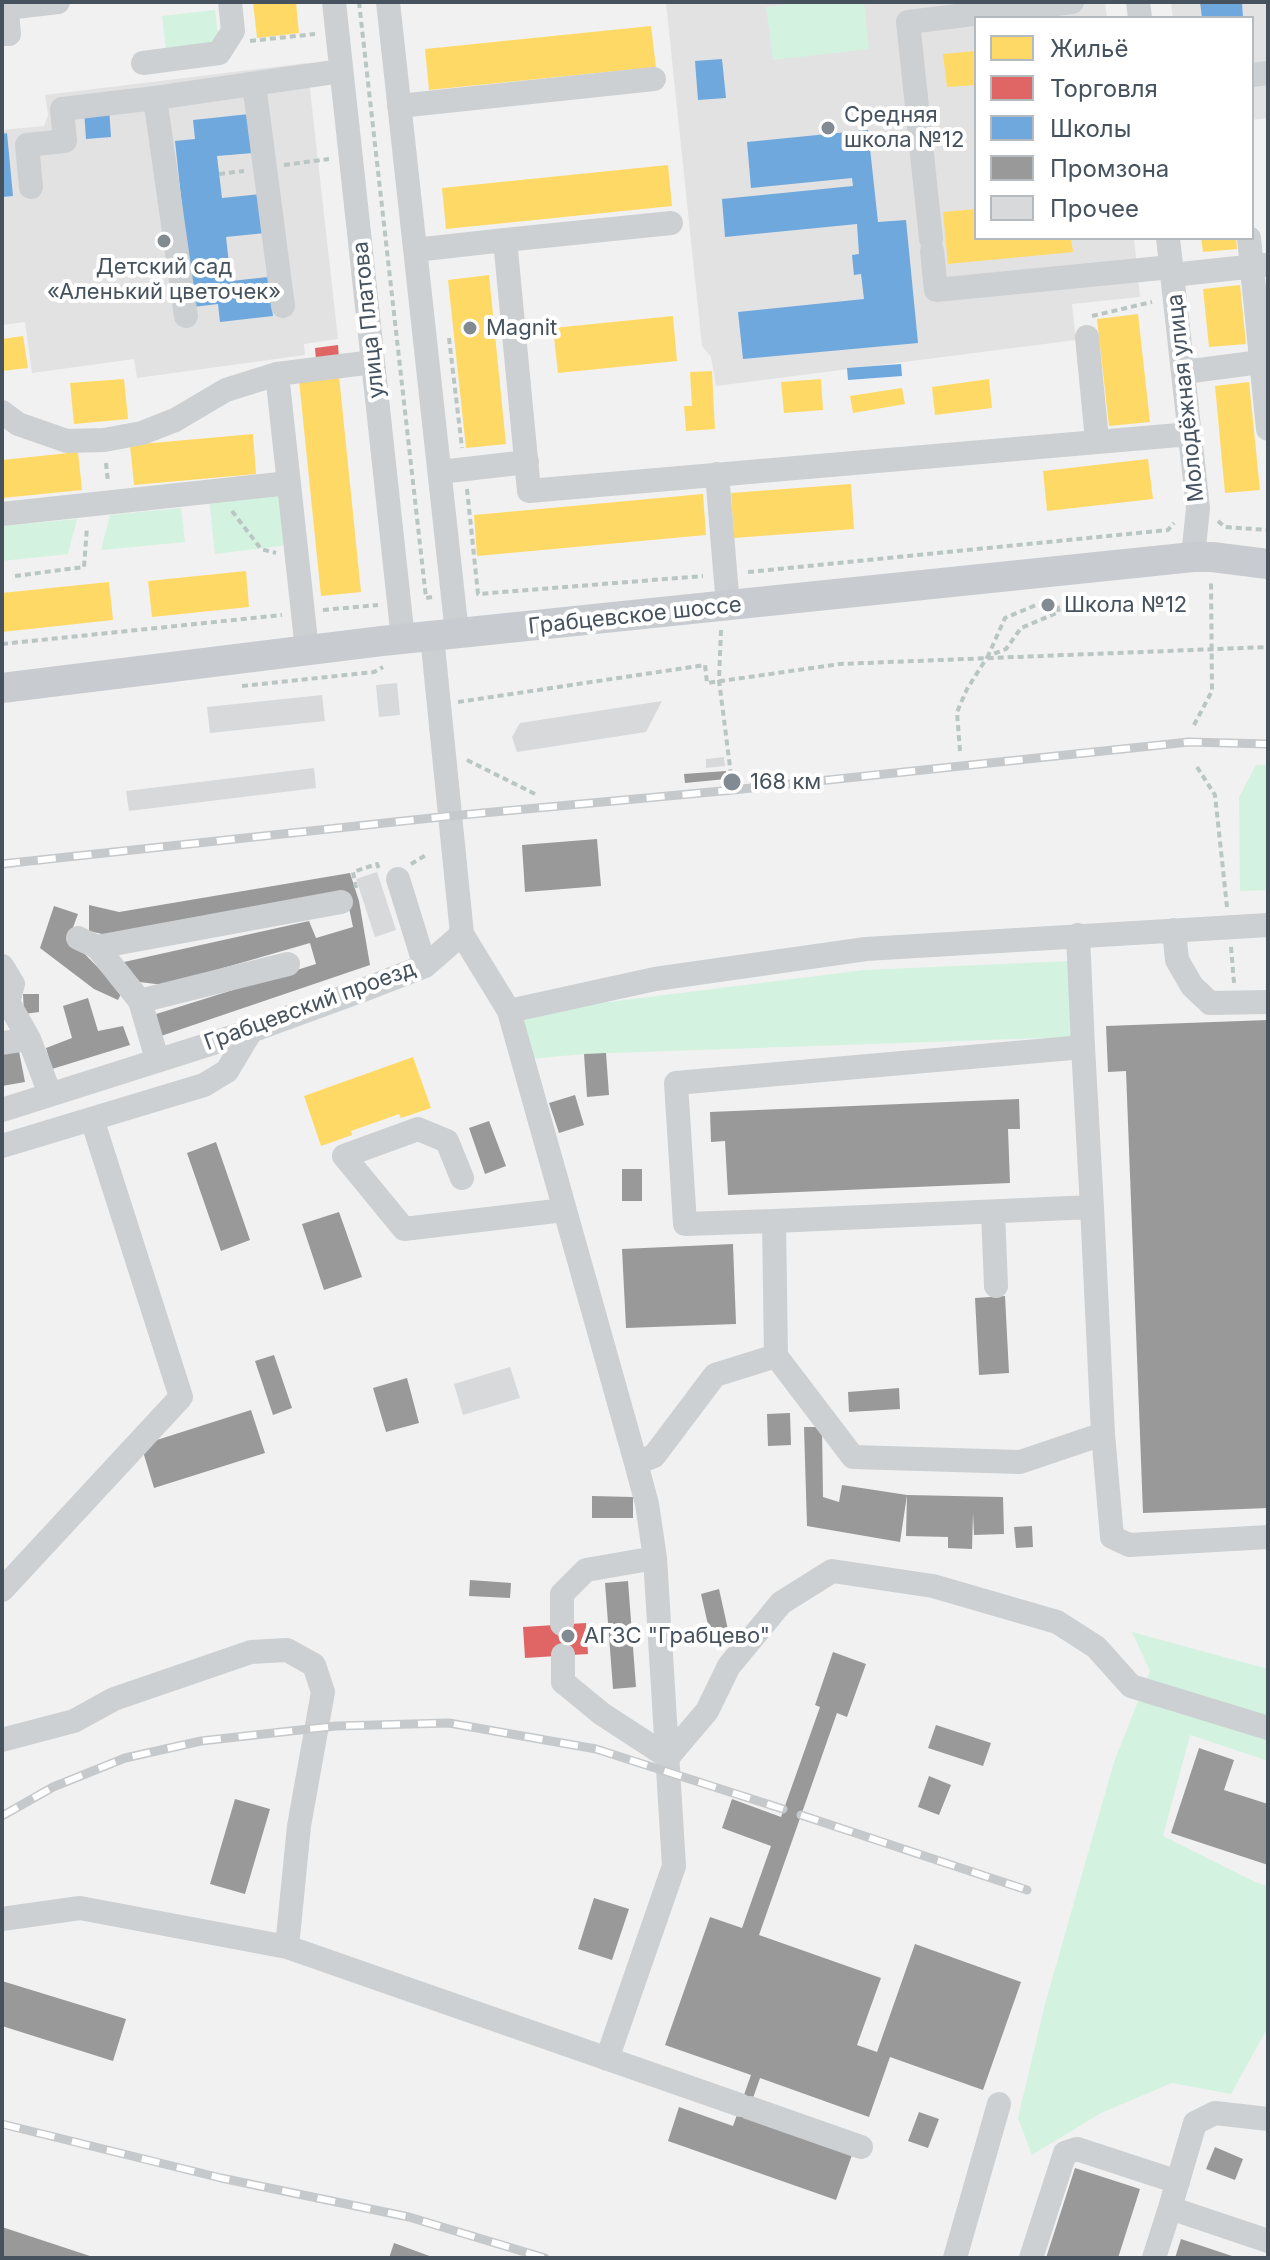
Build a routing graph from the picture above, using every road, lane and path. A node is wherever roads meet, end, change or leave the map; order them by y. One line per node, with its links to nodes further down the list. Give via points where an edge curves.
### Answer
1 (58, 2): 7 (street)
2 (230, 2): 10 (street, via 233,31)
3 (334, 2): 12 (street, улица Платова)
4 (359, 2): 55 (path)
5 (388, 2): 16 (street)
6 (1072, 2): 24 (street, via 896,23 936,290)
7 (6, 5): 8 (street, via 9,34)
8 (2, 34)
9 (315, 34): 10 (path)
10 (225, 44): 11 (street, via 219,53)
11 (143, 63)
12 (341, 71): 14 (street); 30 (street, улица Платова)
13 (654, 79): 16 (street)
14 (254, 84): 15 (street); 25 (street)
15 (155, 98): 17 (street, via 62,109 65,141 27,145); 26 (street)
16 (399, 106): 22 (street)
17 (31, 187)
18 (671, 223): 19 (street)
19 (505, 240): 22 (street); 38 (street)
20 (1168, 240): 24 (street, Молодёжная улица)
21 (1250, 240): 23 (street)
22 (415, 250): 40 (street)
23 (1260, 265): 24 (street); 29 (street)
24 (1165, 271): 27 (path, via 1152,302 1090,317); 31 (street, Молодёжная улица)
25 (283, 306)
26 (186, 316)
27 (1087, 337): 37 (street)
28 (449, 338): 39 (path)
29 (1264, 361): 31 (street); 34 (street)
30 (373, 362): 32 (street); 56 (street, улица Платова)
31 (1184, 372): 35 (street, Молодёжная улица)
32 (277, 374): 36 (street, via 226,390 142,433); 42 (street)
33 (2, 412): 36 (street, via 18,424 67,441)
34 (1268, 429)
35 (1190, 434): 37 (street); 48 (street, Молодёжная улица)
36 (104, 440): 44 (path)
37 (1097, 440): 41 (street)
38 (527, 462): 39 (street); 41 (street, via 529,491)
39 (465, 469): 40 (street); 54 (path)
40 (440, 472): 53 (street)
41 (717, 474): 51 (street)
42 (289, 483): 43 (street); 49 (street)
43 (201, 492): 44 (street); 49 (path, via 236,514 261,549)
44 (99, 503): 45 (street); 52 (path, via 84,567)
45 (2, 514)
46 (1216, 519): 48 (path)
47 (1176, 521): 51 (path, via 1168,530)
48 (1203, 557): 50 (main road, Грабцевское шоссе); 57 (main road, Грабцевское шоссе); 59 (path)
49 (298, 559): 61 (street)
50 (1268, 564)
51 (725, 574): 54 (path); 57 (street)
52 (15, 576)
53 (453, 594): 54 (path); 55 (path); 58 (street)
54 (478, 594)
55 (426, 598): 56 (path)
56 (399, 599): 58 (street, улица Платова); 58 (path, via 378,605)
57 (723, 607): 58 (main road, Грабцевское шоссе); 63 (path)
58 (419, 637): 61 (main road, Грабцевское шоссе); 77 (street)
59 (1213, 647): 60 (path); 62 (path); 66 (path, via 1212,691)
60 (1268, 647)
61 (307, 650): 64 (main road, Грабцевское шоссе)
62 (988, 656): 62 (path, via 1005,618 1036,605 1057,604 1059,612 1021,628 1006,649); 63 (path, via 840,664); 67 (path, via 957,712)
63 (719, 680): 65 (path, via 707,683 705,665); 70 (path)
64 (2, 688)
65 (451, 703)
66 (1194, 725)
67 (960, 751)
68 (460, 757): 71 (path)
69 (1197, 767): 75 (path, via 1215,795)
70 (731, 775)
71 (537, 795)
72 (398, 879): 81 (street)
73 (341, 902): 82 (street, via 88,942)
74 (1268, 925): 75 (street)
75 (1230, 927): 76 (street); 85 (path)
76 (1174, 930): 78 (street); 85 (street, via 1177,960 1192,986 1210,1003)
77 (462, 934): 81 (street, Грабцевский проезд); 86 (street)
78 (1078, 935): 86 (street, via 866,949 655,979); 90 (street)
79 (288, 964): 82 (street)
80 (2, 966): 83 (street, via 13,984)
81 (425, 966): 87 (street, Грабцевский проезд)
82 (140, 1001): 91 (street)
83 (5, 1002): 88 (street)
84 (1268, 1002): 85 (street)
85 (1236, 1003)
86 (509, 1011): 98 (street)
87 (251, 1031): 91 (street, Грабцевский проезд); 94 (street, via 227,1071 204,1085)
88 (29, 1039): 89 (street); 92 (street)
89 (2, 1043)
90 (1083, 1047): 97 (street); 100 (street, via 676,1083 685,1224)
91 (157, 1059): 92 (street, Грабцевский проезд)
92 (50, 1094): 93 (street, Грабцевский проезд)
93 (2, 1110)
94 (92, 1119): 95 (street); 107 (street, via 181,1397)
95 (2, 1146)
96 (462, 1178): 98 (street, via 447,1141 418,1129 344,1156 404,1229)
97 (1092, 1207): 99 (street); 103 (street)
98 (564, 1210): 104 (street)
99 (993, 1212): 100 (street); 101 (street)
100 (774, 1221): 102 (street)
101 (996, 1286)
102 (776, 1356): 103 (street, via 853,1457 1020,1462); 104 (street, via 715,1375 654,1456)
103 (1103, 1434): 105 (street, via 1112,1537 1129,1545)
104 (636, 1463): 106 (street)
105 (1268, 1537)
106 (655, 1558): 108 (street, via 586,1570 562,1594); 112 (street)
107 (2, 1590)
108 (562, 1624)
109 (563, 1655): 112 (street, via 563,1682)
110 (1268, 1728): 112 (street, via 1131,1686 1096,1647 1057,1622 933,1586 832,1571 781,1603 729,1666 707,1711)
111 (2, 1740): 114 (street, via 74,1721 114,1699 251,1652 287,1650 314,1665 323,1692 299,1826)
112 (668, 1757): 115 (street, via 674,1866)
113 (2, 1919): 114 (street, via 80,1908)
114 (287, 1947): 115 (street)
115 (607, 2059): 118 (street)
116 (999, 2104): 122 (street)
117 (1268, 2119): 119 (street, via 1215,2113 1195,2123)
118 (861, 2147)
119 (1178, 2182): 120 (street); 123 (street, via 1077,2149 1065,2153)
120 (1170, 2208): 121 (street); 124 (street)
121 (1268, 2241)
122 (955, 2258)
123 (1031, 2258)
124 (1154, 2258)

